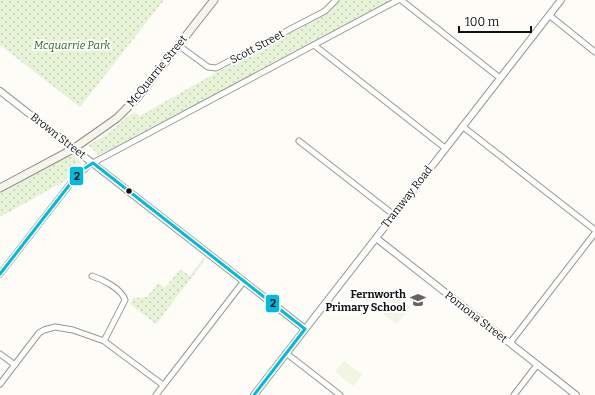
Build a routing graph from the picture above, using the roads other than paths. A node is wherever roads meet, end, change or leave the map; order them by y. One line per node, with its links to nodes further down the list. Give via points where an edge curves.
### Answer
1 (214, 0): 7 (main road, McQuarrie Street)
2 (336, 0): 7 (street, Scott Street, via 325,10 216,68 208,68)
3 (398, 0): 8 (street)
4 (401, 0): 10 (street)
5 (561, 0): 6 (street, Tramway Road)
6 (549, 15): 9 (street); 10 (street, Tramway Road)
7 (178, 45): 14 (main road, McQuarrie Street, via 128,108)
8 (314, 45): 15 (street); 16 (street)
9 (595, 52)
10 (500, 78): 12 (street, Tramway Road)
11 (0, 91): 14 (street, Brown Street)
12 (462, 126): 15 (street, Tramway Road); 19 (street)
13 (299, 141): 18 (street)
14 (74, 148): 16 (street, Brown Street); 17 (main road)
15 (445, 148): 18 (street, Tramway Road)
16 (93, 163): 22 (street, via 74,179); 24 (street, Brown Street)
17 (0, 188)
18 (394, 215): 21 (street, Tramway Road)
19 (595, 230)
20 (595, 234): 27 (street)
21 (376, 238): 25 (street, Tramway Road); 27 (street, Pomona Street)
22 (0, 274)
23 (92, 276): 26 (street, via 103,280 125,300)
24 (244, 281): 25 (street, Brown Street); 33 (street)
25 (305, 329): 28 (street, Tramway Road)
26 (104, 341): 30 (street, via 73,330 49,328 39,333); 33 (street)
27 (510, 343): 31 (street, Pomona Street)
28 (286, 353): 35 (street, Tramway Road); 36 (street)
29 (0, 354): 30 (street)
30 (15, 365): 32 (street)
31 (537, 365): 37 (street); 38 (street, Pomona Street)
32 (0, 384)
33 (163, 385): 34 (street)
34 (156, 395)
35 (254, 395)
36 (340, 395)
37 (514, 395)
38 (576, 395)

